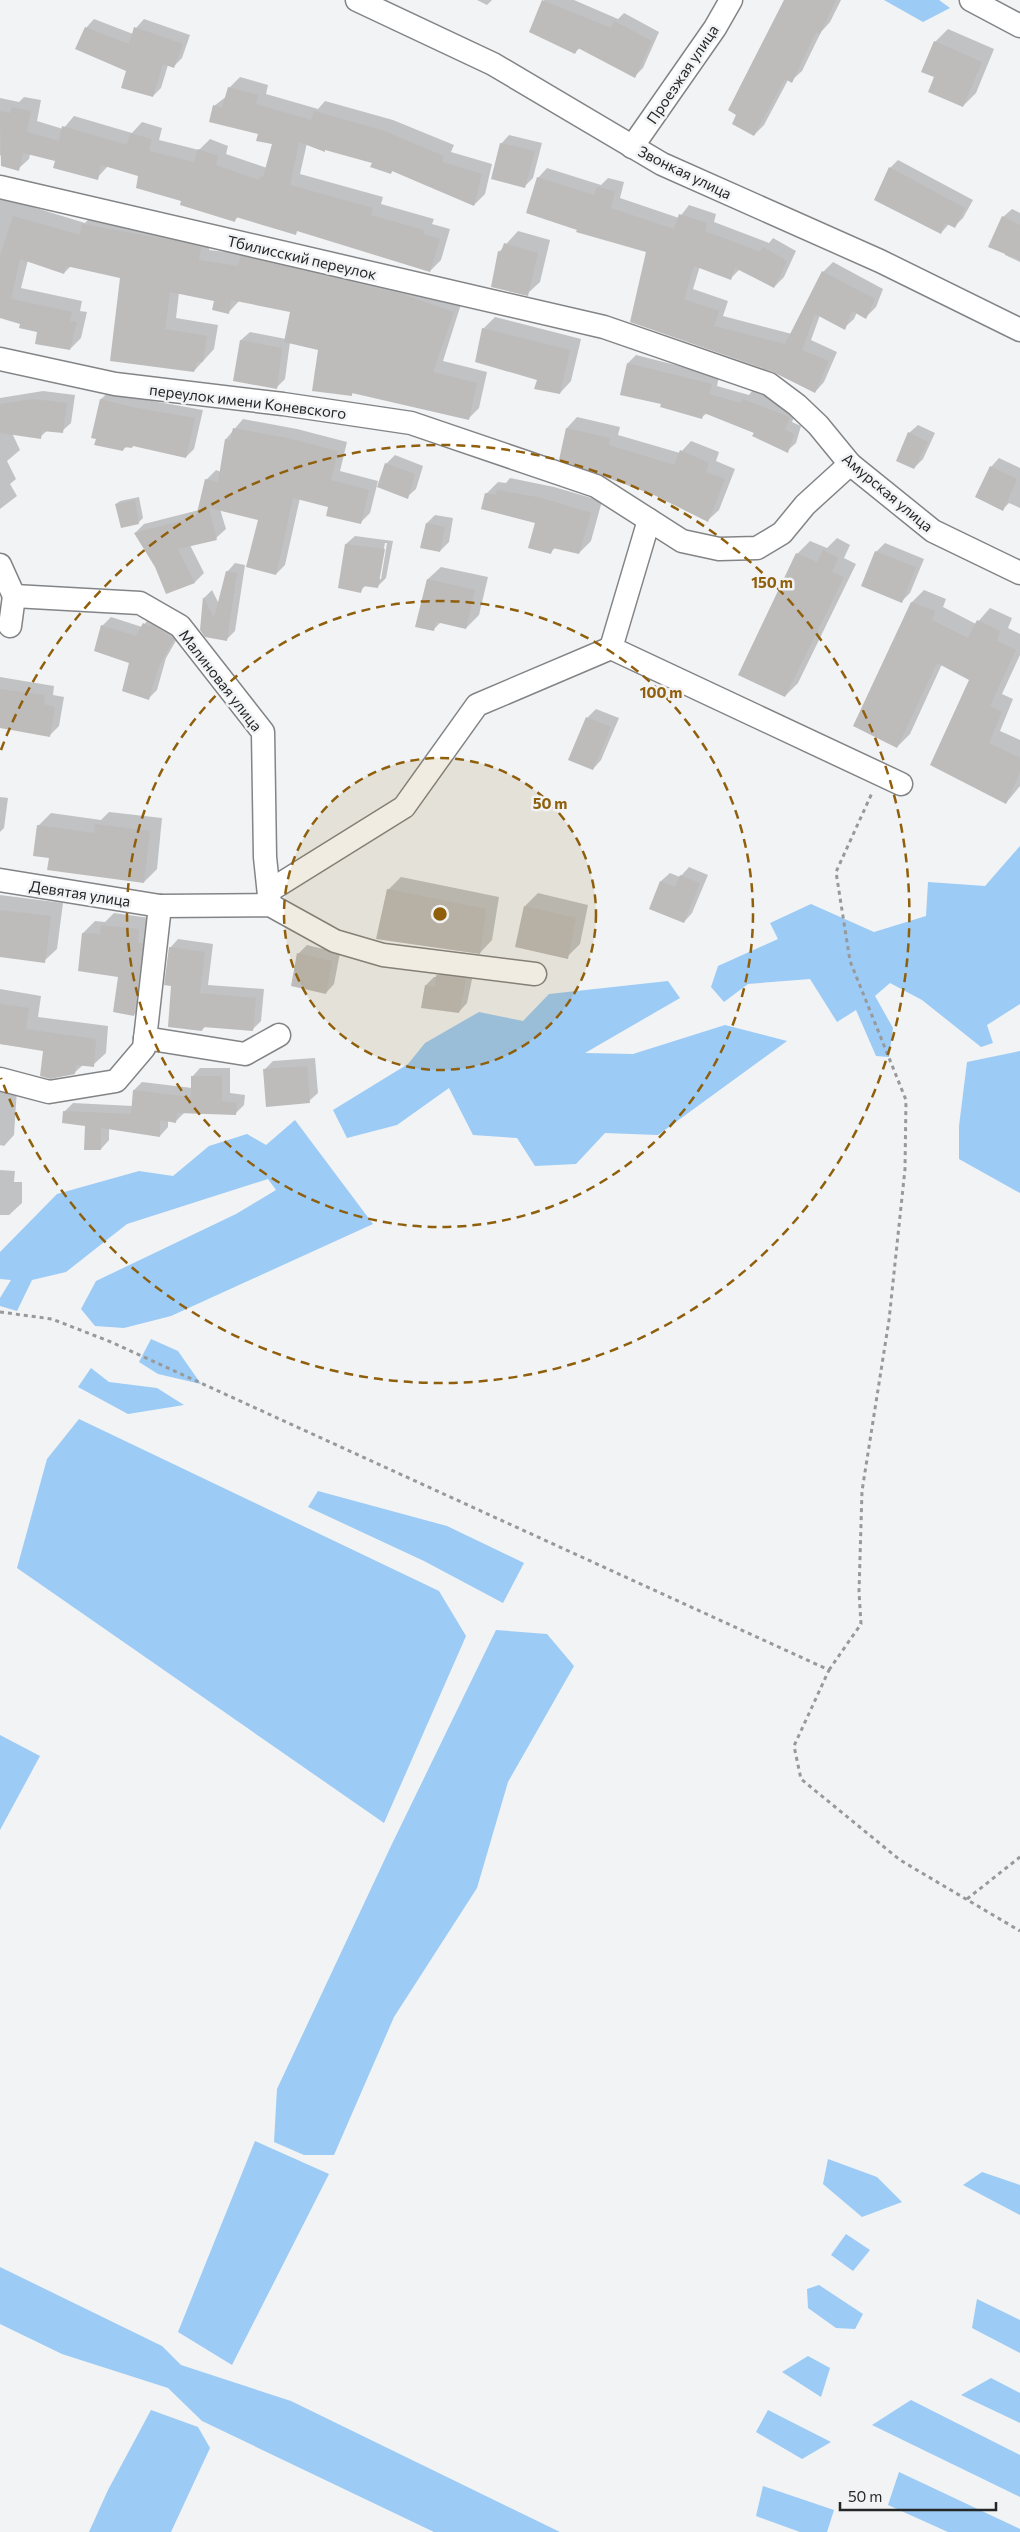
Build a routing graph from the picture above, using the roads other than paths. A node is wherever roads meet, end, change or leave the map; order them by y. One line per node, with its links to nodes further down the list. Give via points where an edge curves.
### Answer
1 (357, 0): 5 (street, Звонкая улица, via 492,64)
2 (731, 0): 5 (street, Проезжая улица)
3 (971, 0): 4 (street)
4 (1020, 26)
5 (632, 147): 8 (street, Звонкая улица, via 662,164 880,261)
6 (0, 187): 7 (street, Тбилисский переулок)
7 (604, 327): 10 (street, Амурская улица, via 769,384 818,425)
8 (1020, 330)
9 (0, 359): 11 (street, переулок имени Коневского, via 115,384 411,423 596,486)
10 (850, 464): 11 (street, переулок имени Коневского, via 805,505 782,532 757,548 719,548 682,541); 13 (street, Амурская улица, via 933,531)
11 (649, 520): 16 (street)
12 (0, 565): 14 (street)
13 (1020, 572)
14 (14, 596): 15 (street); 19 (street, Малиновая улица, via 140,604 180,626 263,732 265,857)
15 (10, 626)
16 (611, 648): 17 (street); 19 (street, via 477,705 404,807)
17 (901, 784)
18 (0, 880): 20 (street, Девятая улица)
19 (269, 898): 20 (street, Девятая улица); 21 (street, via 334,941 383,955)
20 (160, 906): 23 (street)
21 (535, 974)
22 (279, 1036): 23 (street, via 245,1054)
23 (144, 1038): 24 (street, via 144,1048 116,1081 49,1092)
24 (0, 1079)

